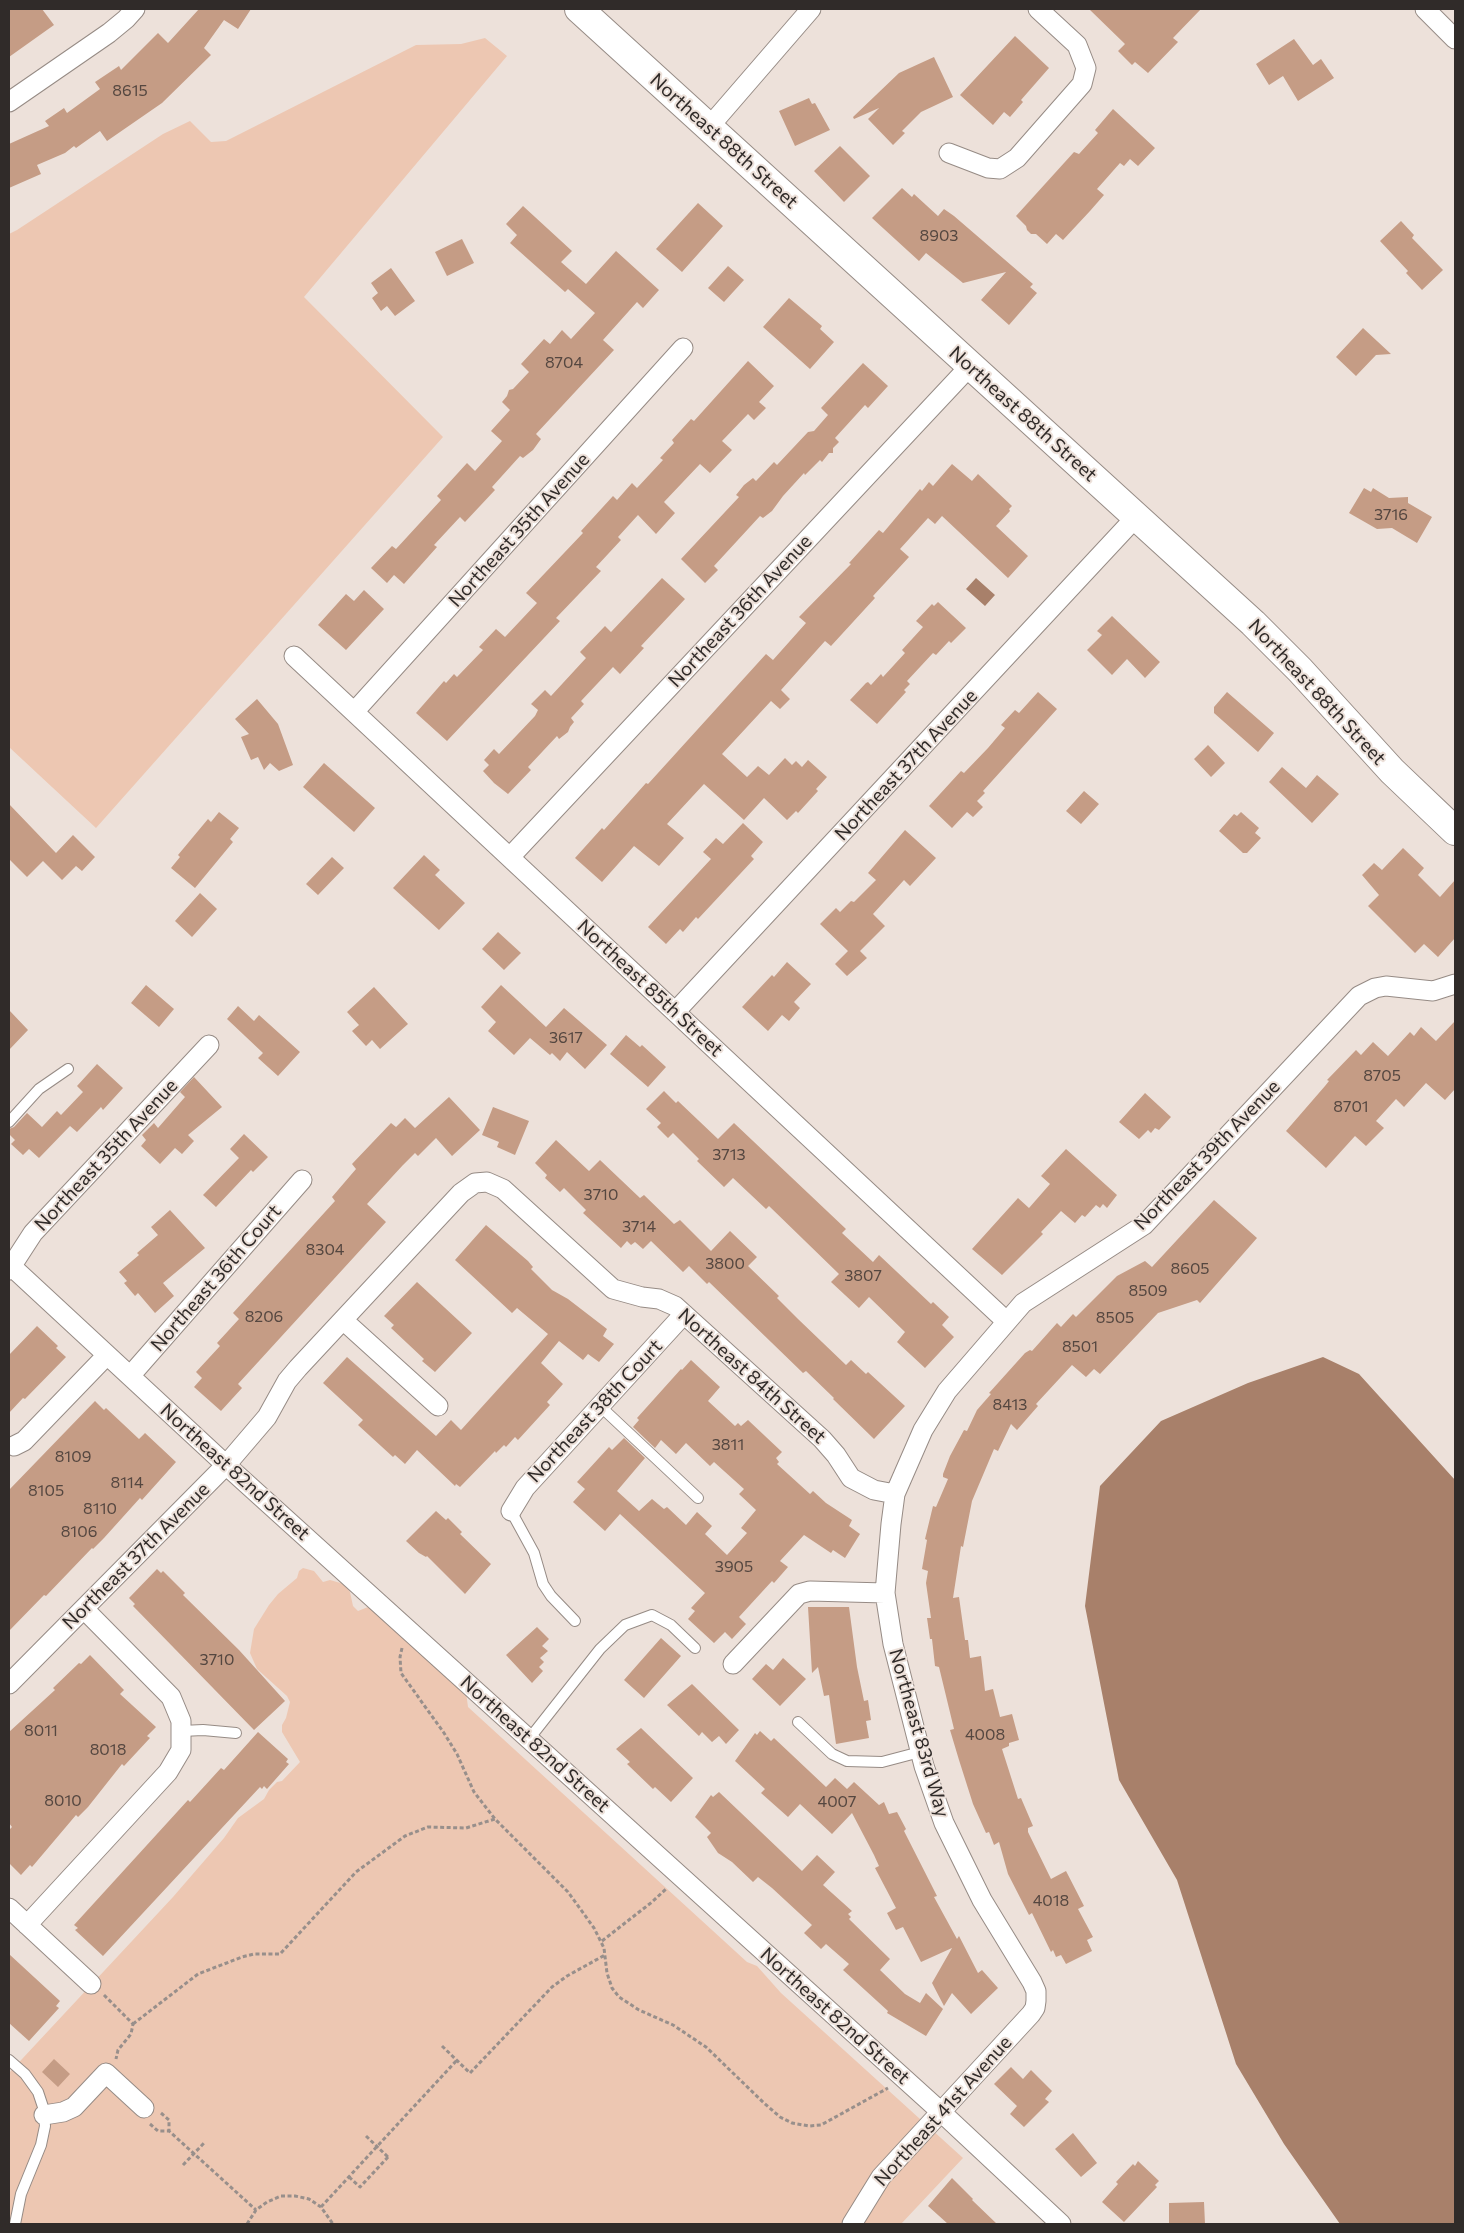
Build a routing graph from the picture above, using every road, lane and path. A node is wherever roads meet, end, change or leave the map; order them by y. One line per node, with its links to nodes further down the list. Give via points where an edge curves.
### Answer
1 (135, 9): 7 (street, via 109,33)
2 (579, 9): 8 (street, Northeast 88th Street)
3 (811, 9): 8 (street)
4 (1038, 9): 9 (street, via 1077,45 1086,68 1082,84 1017,158 1000,169 988,168)
5 (1425, 9): 6 (street)
6 (1455, 39)
7 (9, 102)
8 (708, 127): 11 (street, Northeast 88th Street)
9 (949, 153)
10 (683, 348): 14 (street, Northeast 35th Avenue)
11 (970, 366): 12 (street, Northeast 88th Street); 16 (street, Northeast 36th Avenue)
12 (1136, 517): 15 (street, Northeast 88th Street, via 1283,652 1392,771); 18 (street, Northeast 37th Avenue)
13 (294, 656): 14 (street, Northeast 85th Street)
14 (354, 712): 16 (street, Northeast 85th Street)
15 (1455, 831)
16 (510, 857): 18 (street, Northeast 85th Street)
17 (1455, 984): 27 (street, Northeast 39th Avenue, via 1433,991 1386,986 1359,996 1144,1225 1023,1303)
18 (675, 1012): 27 (street, Northeast 85th Street)
19 (209, 1045): 24 (street, Northeast 35th Avenue, via 33,1233)
20 (68, 1069): 21 (lane, via 39,1088)
21 (9, 1122)
22 (302, 1180): 29 (street, Northeast 36th Court)
23 (480, 1182): 25 (street, Northeast 84th Street, via 492,1183 503,1189 613,1289 668,1302); 26 (street, Northeast 37th Avenue, via 461,1193)
24 (10, 1267): 28 (street, Northeast 82nd Street)
25 (684, 1314): 31 (street, Northeast 38th Court); 34 (street, Northeast 84th Street, via 831,1448 851,1478 874,1490)
26 (342, 1320): 30 (street); 33 (street, Northeast 37th Avenue, via 292,1374 267,1417)
27 (1006, 1321): 34 (street, Northeast 39th Avenue, via 947,1391 923,1430)
28 (107, 1355): 29 (street, Northeast 82nd Street); 32 (street, via 24,1441)
29 (130, 1376): 33 (street, Northeast 82nd Street)
30 (438, 1406)
31 (600, 1406): 35 (lane); 36 (street, Northeast 38th Court, via 525,1488)
32 (11, 1448)
33 (226, 1465): 38 (street, Northeast 37th Avenue); 40 (street, Northeast 82nd Street)
34 (896, 1494): 37 (street, Northeast 83rd Way, via 887,1558)
35 (698, 1498)
36 (511, 1511): 39 (lane, via 534,1553 543,1584)
37 (886, 1593): 42 (street, via 799,1594); 48 (street, Northeast 83rd Way, via 893,1644)
38 (84, 1609): 43 (street, Northeast 37th Avenue); 45 (street, via 162,1686 178,1709)
39 (575, 1621)
40 (410, 1631): 47 (street, Northeast 82nd Street); 49 (path, via 400,1657 401,1673 444,1733 474,1792)
41 (695, 1648): 47 (lane, via 671,1625 652,1615 625,1625 600,1649)
42 (732, 1664)
43 (9, 1684)
44 (798, 1722): 48 (lane, via 832,1754 847,1761 882,1762)
45 (182, 1734): 46 (lane, via 203,1730); 52 (street, via 180,1750 168,1772)
46 (236, 1734)
47 (529, 1739): 50 (street, Northeast 82nd Street)
48 (920, 1752): 56 (street, Northeast 83rd Way, via 954,1846 996,1925 1032,1982)
49 (495, 1819): 53 (path, via 568,1892); 57 (path, via 466,1828 428,1828 404,1836 356,1872 280,1954 254,1954 198,1974)
50 (680, 1876): 53 (path); 62 (street, Northeast 82nd Street)
51 (9, 1908): 52 (street)
52 (27, 1925): 55 (street)
53 (602, 1941): 54 (path)
54 (605, 1955): 59 (path, via 552,1987 470,2073); 62 (path, via 610,1980 619,1997 673,2025 706,2047 764,2104 792,2123 821,2125 882,2092)
55 (96, 1989): 57 (path)
56 (1036, 2000): 64 (street, Northeast 41st Avenue, via 1031,2014)
57 (132, 2024): 61 (path, via 131,2034)
58 (442, 2046): 59 (path)
59 (457, 2060): 68 (path)
60 (13, 2063): 65 (lane, via 38,2092)
61 (106, 2073): 63 (street); 65 (street, via 74,2107)
62 (902, 2077): 64 (street, Northeast 82nd Street)
63 (150, 2108): 69 (path, via 169,2120 169,2131)
64 (940, 2111): 77 (street, Northeast 41st Avenue, via 881,2177); 78 (street, Northeast 82nd Street)
65 (44, 2115): 74 (lane, via 41,2145 21,2194)
66 (366, 2136): 68 (path)
67 (205, 2142): 69 (path)
68 (378, 2147): 71 (path); 71 (path, via 389,2158 360,2187)
69 (194, 2154): 70 (path); 73 (path)
70 (184, 2165)
71 (349, 2177): 72 (path)
72 (321, 2207): 73 (path, via 309,2199 281,2196); 76 (path)
73 (256, 2210): 75 (path)
74 (15, 2224)
75 (247, 2224)
76 (333, 2224)
77 (852, 2224)
78 (1061, 2224)

